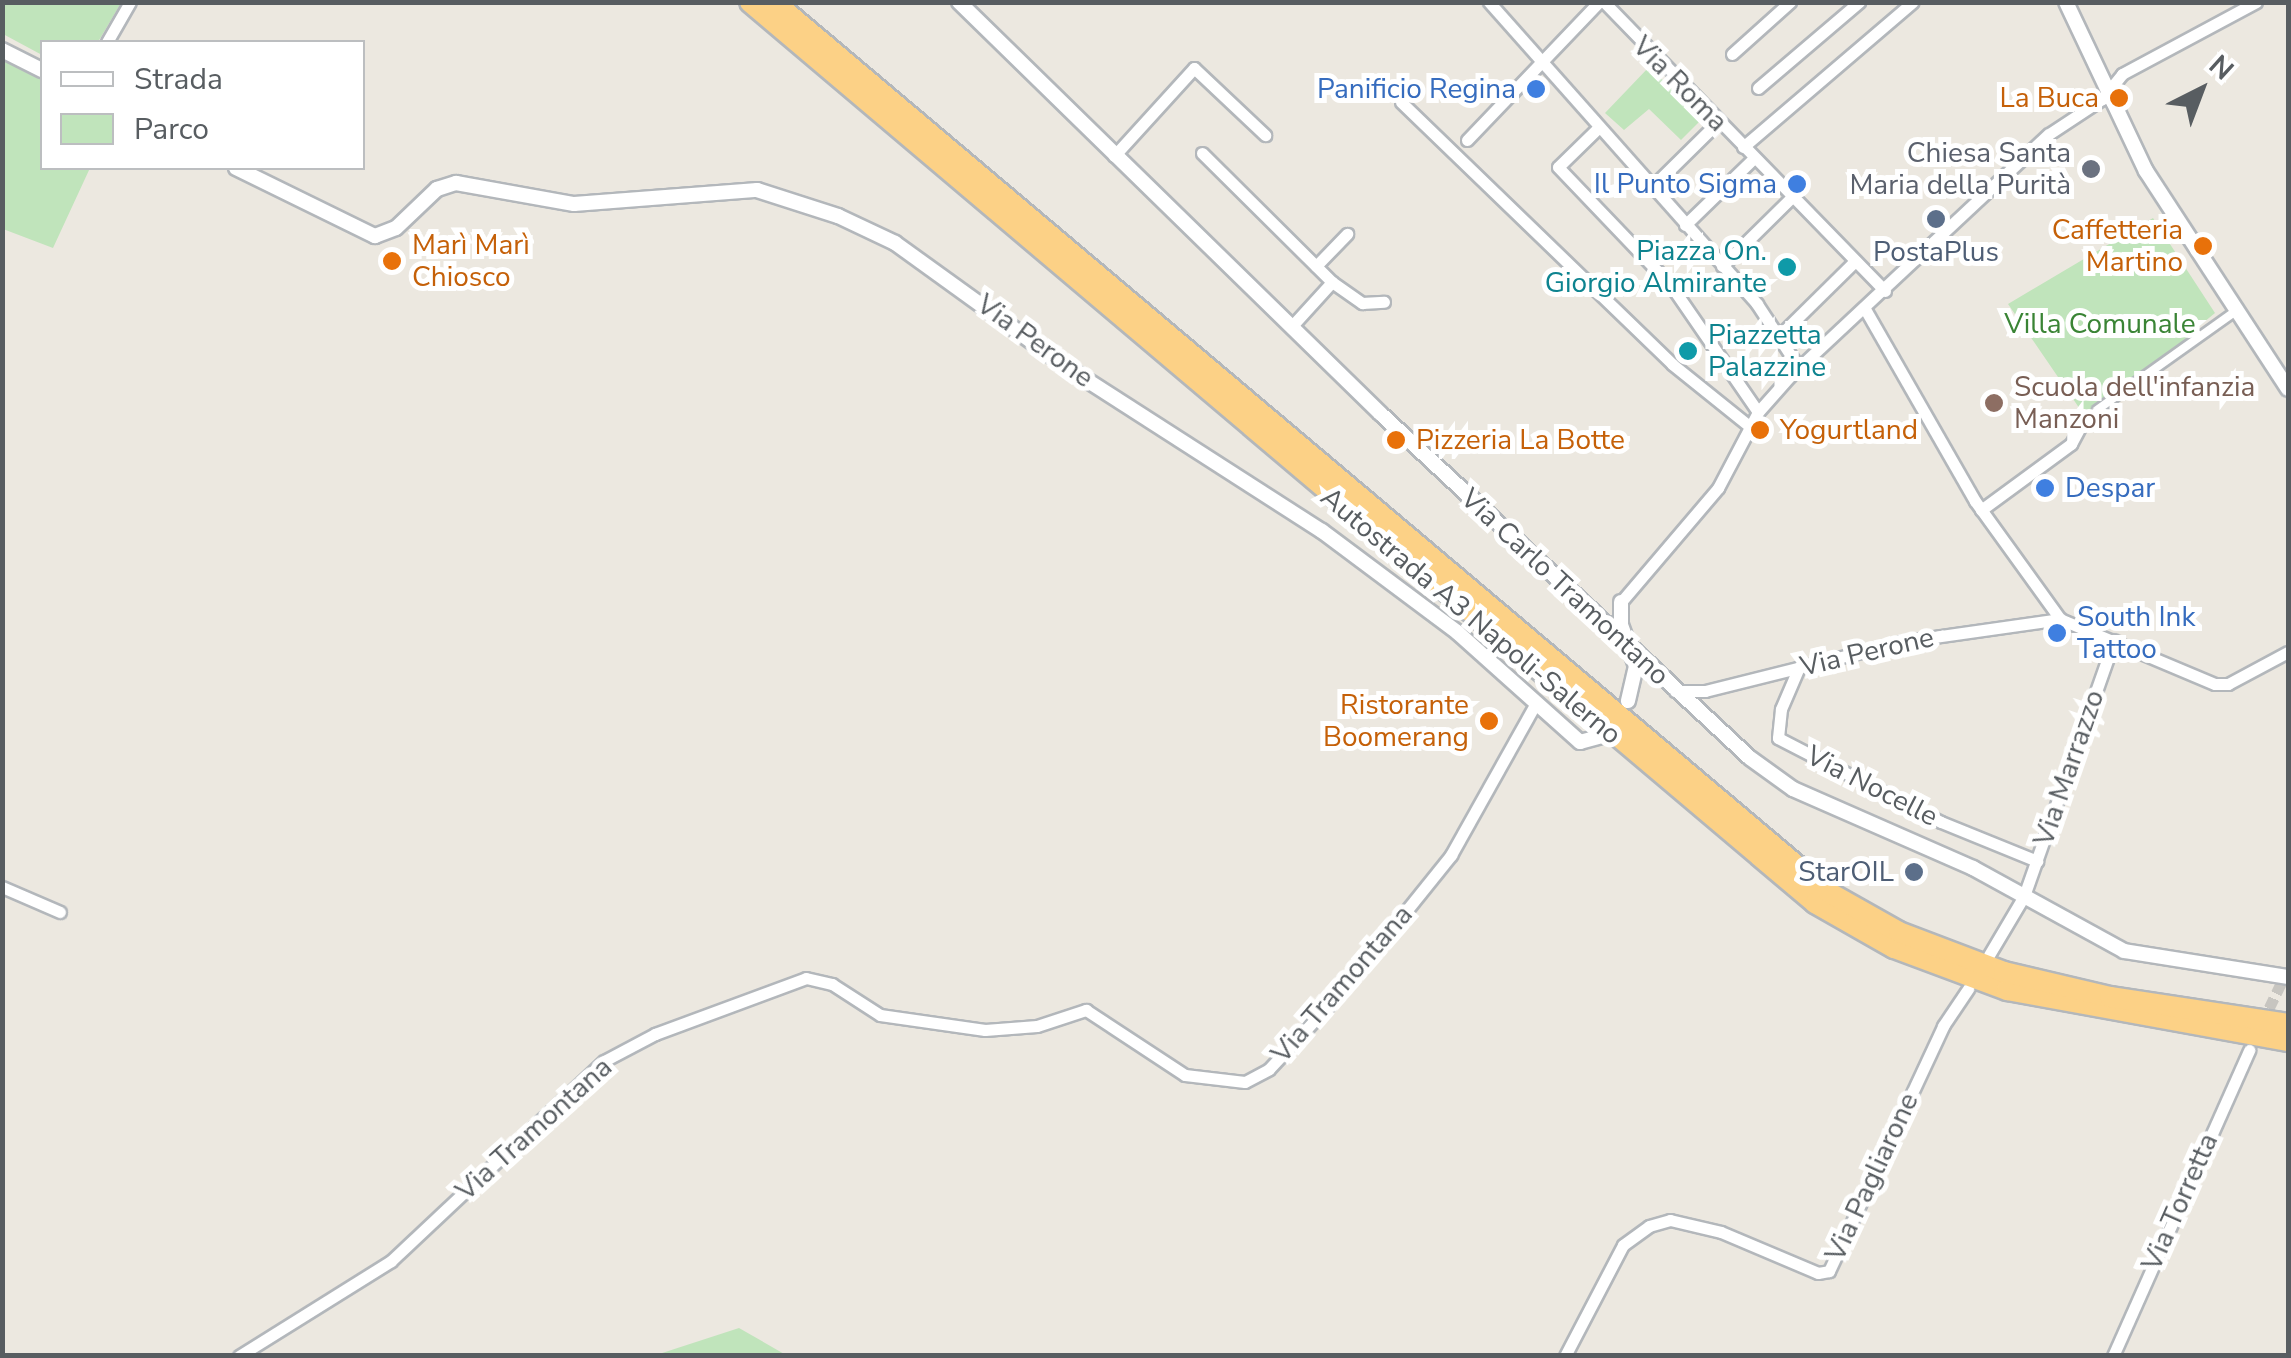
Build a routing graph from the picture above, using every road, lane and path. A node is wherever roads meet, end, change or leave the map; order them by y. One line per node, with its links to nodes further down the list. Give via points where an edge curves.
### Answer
1 (130, 2): 12 (street)
2 (750, 2): 72 (highway, Autostrada A3 Napoli-Salerno, via 1815,903 1894,948 2007,990)
3 (774, 2): 71 (highway, Autostrada A3 Napoli-Salerno, via 1828,892 1899,932 2004,972 2110,997)
4 (959, 2): 26 (street, Via Carlo Tramontano)
5 (1489, 2): 15 (street)
6 (1601, 2): 15 (street); 20 (street, Via Roma)
7 (1790, 2): 14 (street)
8 (1859, 2): 18 (street)
9 (1913, 2): 24 (street)
10 (2066, 2): 17 (street)
11 (2256, 2): 17 (street)
12 (109, 40)
13 (2, 50): 16 (street)
14 (1732, 54)
15 (1540, 60): 21 (street); 23 (street)
16 (40, 69)
17 (2109, 87): 37 (street, via 2093,106 2049,134); 40 (street, via 2146,171)
18 (1758, 88)
19 (1401, 102): 48 (street, via 1672,364)
20 (1718, 122): 24 (street, Via Roma); 29 (street)
21 (1597, 128): 29 (street); 46 (street, via 1558,167 1670,284)
22 (1265, 134): 26 (street, via 1194,68)
23 (1467, 140)
24 (1743, 147): 27 (street, Via Roma)
25 (1202, 153): 34 (street)
26 (1114, 156): 41 (street, Via Carlo Tramontano)
27 (1754, 158): 30 (street, Via Roma); 31 (street)
28 (240, 170): 62 (street, Via Perone, via 375,236 396,228 437,189 456,183 574,204 757,190 838,216 895,242 1071,370 1322,531 1456,632)
29 (1651, 188): 31 (street)
30 (1792, 197): 33 (street, Via Roma); 35 (street)
31 (1684, 225): 35 (street)
32 (1347, 234): 34 (street)
33 (1856, 261): 37 (street, Via Roma); 42 (street)
34 (1316, 266): 36 (street)
35 (1722, 266): 42 (street)
36 (1332, 282): 38 (street, via 1362,303); 41 (street)
37 (1885, 290): 39 (street)
38 (1384, 302)
39 (1865, 309): 43 (street); 49 (street)
40 (2236, 312): 44 (street); 45 (street)
41 (1291, 326): 50 (street, Via Carlo Tramontano)
42 (1779, 336): 43 (street)
43 (1800, 368): 46 (street)
44 (2288, 389)
45 (2098, 410)
46 (1758, 412): 48 (street)
47 (2084, 420): 49 (street, via 2071,444)
48 (1749, 426): 51 (street, via 1718,488)
49 (1976, 501): 52 (street)
50 (1580, 601): 51 (street, via 1600,608); 53 (street, Via Carlo Tramontano)
51 (1621, 602): 53 (street); 55 (street)
52 (2060, 619): 54 (street); 58 (street, Via Perone, via 1936,635)
53 (1603, 622): 55 (street, Via Carlo Tramontano)
54 (2114, 640): 56 (street, via 2214,684 2228,684); 64 (street, Via Marrazzo)
55 (1630, 648): 57 (street, Via Carlo Tramontano); 60 (street, via 1636,666 1625,706)
56 (2288, 652)
57 (1647, 664): 59 (street, Via Carlo Tramontano); 60 (street)
58 (1799, 667): 61 (street, Via Perone, via 1704,691); 64 (street, Via Nocelle, via 1781,709 1778,738 1941,822)
59 (1660, 676): 60 (street); 61 (street, Via Carlo Tramontano)
60 (1637, 685)
61 (1675, 691): 66 (street, Via Carlo Tramontano, via 1793,789)
62 (1536, 703): 63 (street, Via Perone, via 1580,742); 74 (street, Via Tramontana, via 1451,855 1341,992 1269,1069 1246,1082 1186,1075 1086,1010 1037,1026 979,1030 880,1015 832,984 806,978 655,1034 604,1061 391,1261)
63 (1599, 737)
64 (2037, 860): 66 (street, Via Marrazzo)
65 (2, 887): 67 (street)
66 (2024, 896): 68 (street); 69 (street, Via Carlo Tramontano, via 2124,952)
67 (60, 912)
68 (1990, 955)
69 (2288, 977)
70 (1968, 989): 75 (street, Via Pagliarone, via 1943,1026 1829,1270 1818,1273 1722,1232 1670,1220 1649,1226 1622,1245)
71 (2288, 1024)
72 (2288, 1041)
73 (2249, 1050): 76 (street, Via Torretta)
74 (238, 1356)
75 (1565, 1356)
76 (2113, 1356)

